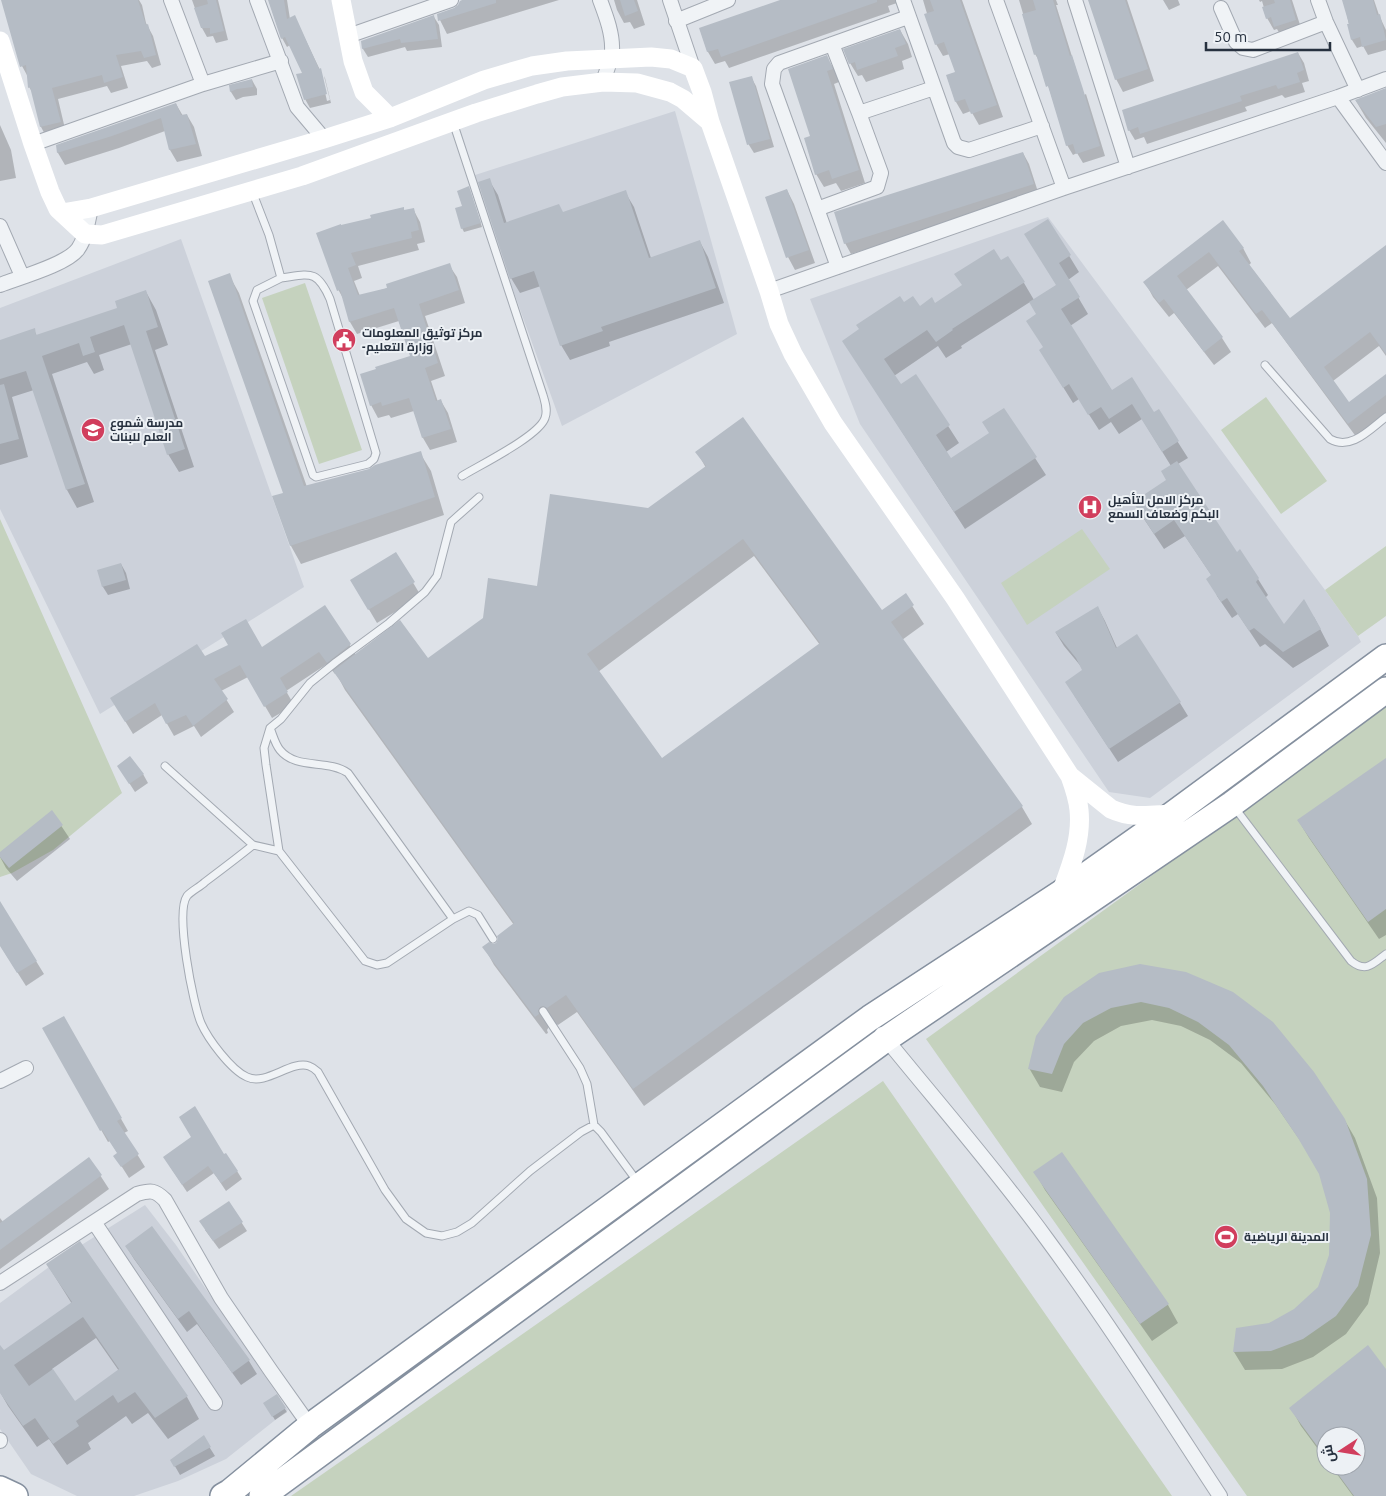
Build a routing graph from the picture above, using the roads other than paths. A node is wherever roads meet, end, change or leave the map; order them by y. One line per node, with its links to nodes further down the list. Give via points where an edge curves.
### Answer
1 (171, 0): 24 (street)
2 (257, 0): 20 (street)
3 (340, 0): 16 (street)
4 (449, 0): 16 (street)
5 (600, 0): 19 (street, via 611,35)
6 (670, 0): 14 (street)
7 (728, 0): 14 (street)
8 (903, 0): 13 (street)
9 (996, 0): 32 (street)
10 (1075, 0): 36 (street)
11 (1318, 0): 15 (street)
12 (1221, 8): 15 (street, via 1236,42 1253,50)
13 (908, 17): 18 (street); 25 (street)
14 (676, 21): 21 (street)
15 (1326, 22): 26 (street)
16 (348, 36): 29 (street, via 364,92)
17 (0, 41): 34 (street)
18 (832, 44): 28 (street); 40 (street, via 779,63 772,77)
19 (611, 58): 21 (street, via 664,58); 23 (street); 29 (street, via 548,63 508,72)
20 (281, 61): 24 (street); 33 (street, via 297,107)
21 (693, 68): 31 (street)
22 (1386, 79): 26 (street)
23 (603, 82): 30 (street, via 562,87); 31 (street, via 637,83 670,92 684,99)
24 (203, 84): 34 (street)
25 (934, 88): 28 (street); 32 (street, via 958,147 976,148)
26 (1358, 90): 27 (street)
27 (1338, 97): 35 (street); 36 (street)
28 (860, 113): 40 (street, via 881,173 877,187)
29 (390, 118): 33 (street)
30 (453, 122): 38 (street, via 311,173); 51 (lane, via 546,404 545,420 530,435)
31 (710, 122): 48 (street)
32 (1042, 126): 37 (street)
33 (324, 139): 39 (street)
34 (34, 144): 41 (street, via 50,192)
35 (1386, 162)
36 (1128, 167): 37 (street)
37 (1064, 188): 44 (street)
38 (252, 190): 43 (street, via 102,235); 46 (lane)
39 (91, 208): 41 (street); 43 (street)
40 (817, 210): 44 (street)
41 (62, 213): 43 (street)
42 (0, 226): 45 (street)
43 (84, 234): 45 (street, via 82,244 66,260)
44 (838, 267): 48 (street)
45 (22, 276): 47 (street)
46 (281, 278): 46 (lane, via 257,290 253,301 313,475 316,477 368,464 376,453 326,290 320,280 310,274)
47 (0, 285)
48 (769, 291): 57 (street, via 793,354 833,423 955,598)
49 (1265, 365): 50 (lane, via 1336,443 1356,440)
50 (1386, 417)
51 (462, 476)
52 (480, 497): 55 (lane, via 452,522 437,576 425,592 310,684)
53 (1386, 657): 59 (highway)
54 (1386, 690): 58 (highway)
55 (270, 728): 61 (lane, via 264,748); 63 (lane, via 280,750 293,760 340,768 348,773)
56 (164, 766): 60 (lane)
57 (1070, 776): 59 (street, via 1118,812 1129,816); 62 (street, via 1079,810 1079,832)
58 (1232, 804): 65 (lane, via 1350,961 1358,967 1369,966); 68 (highway)
59 (1173, 814): 62 (highway)
60 (253, 845): 61 (lane); 71 (lane, via 186,897 182,913 184,935 192,992 201,1024 226,1061 250,1079 261,1079 300,1065 318,1072 385,1190 415,1227 442,1236 457,1232 472,1223 530,1170)
61 (279, 851): 63 (lane, via 365,961 377,965 388,963)
62 (1061, 894): 67 (highway)
63 (453, 920): 64 (lane, via 469,911 478,915)
64 (493, 939)
65 (1386, 954)
66 (543, 1011): 71 (lane, via 580,1068)
67 (870, 1018): 68 (street); 72 (highway)
68 (886, 1039): 80 (highway); 81 (street, via 1046,1237)
69 (26, 1068): 70 (street)
70 (0, 1081)
71 (594, 1126): 72 (lane)
72 (640, 1185): 76 (highway)
73 (94, 1222): 74 (street); 75 (street); 76 (street, via 137,1194 157,1192 165,1200 221,1298)
74 (0, 1283)
75 (215, 1403)
76 (310, 1426): 79 (highway)
77 (0, 1488): 78 (highway)
78 (16, 1496)
79 (222, 1496)
80 (262, 1496)
81 (1220, 1496)

